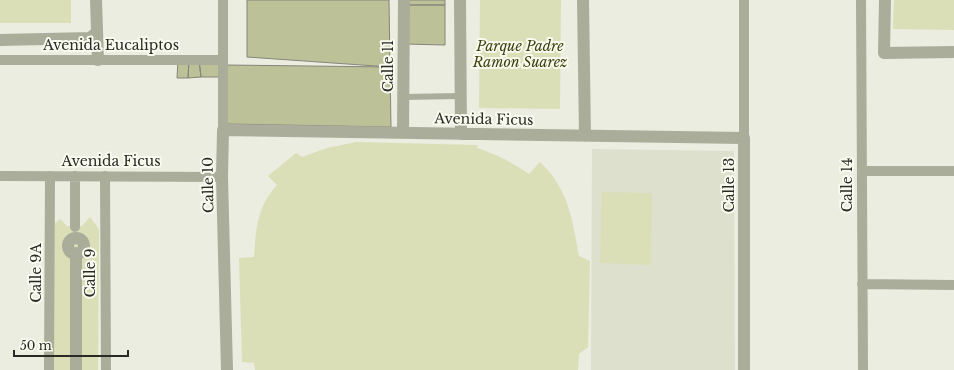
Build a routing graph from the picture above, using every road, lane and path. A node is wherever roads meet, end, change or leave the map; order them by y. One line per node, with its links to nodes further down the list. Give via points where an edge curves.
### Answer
1 (96, 0): 9 (street)
2 (223, 0): 14 (street, Calle 10)
3 (404, 0): 16 (street, Calle 11)
4 (460, 0): 15 (street)
5 (583, 0): 20 (street)
6 (744, 0): 21 (street, Calle 13)
7 (861, 0): 22 (street, Calle 14)
8 (885, 0): 11 (street, via 884,53)
9 (97, 32): 10 (street, via 90,38); 13 (street)
10 (0, 40)
11 (954, 52)
12 (0, 60): 13 (street, Avenida Eucaliptos)
13 (98, 60): 14 (street, Avenida Eucaliptos)
14 (223, 60): 17 (street, Calle 10)
15 (461, 96): 16 (lane); 19 (street)
16 (403, 97): 18 (street, Calle 11)
17 (223, 130): 18 (street, Avenida Ficus); 28 (street, Calle 10)
18 (403, 133): 19 (street, Avenida Ficus)
19 (461, 134): 20 (street, Avenida Ficus)
20 (585, 136): 21 (street, Avenida Ficus)
21 (744, 138): 37 (street, Calle 13)
22 (862, 171): 23 (street); 31 (street, Calle 14)
23 (954, 172)
24 (0, 176): 25 (street, Avenida Ficus)
25 (50, 176): 26 (street, Avenida Ficus); 33 (street, Calle 9A)
26 (75, 176): 27 (street, Avenida Ficus); 29 (street)
27 (105, 176): 28 (street, Avenida Ficus); 35 (street, Calle 9)
28 (222, 177): 36 (street, Calle 10)
29 (75, 226)
30 (76, 253): 34 (street)
31 (862, 284): 32 (street); 38 (street, Calle 14)
32 (954, 285)
33 (49, 370)
34 (76, 370)
35 (106, 370)
36 (227, 370)
37 (744, 370)
38 (863, 370)

